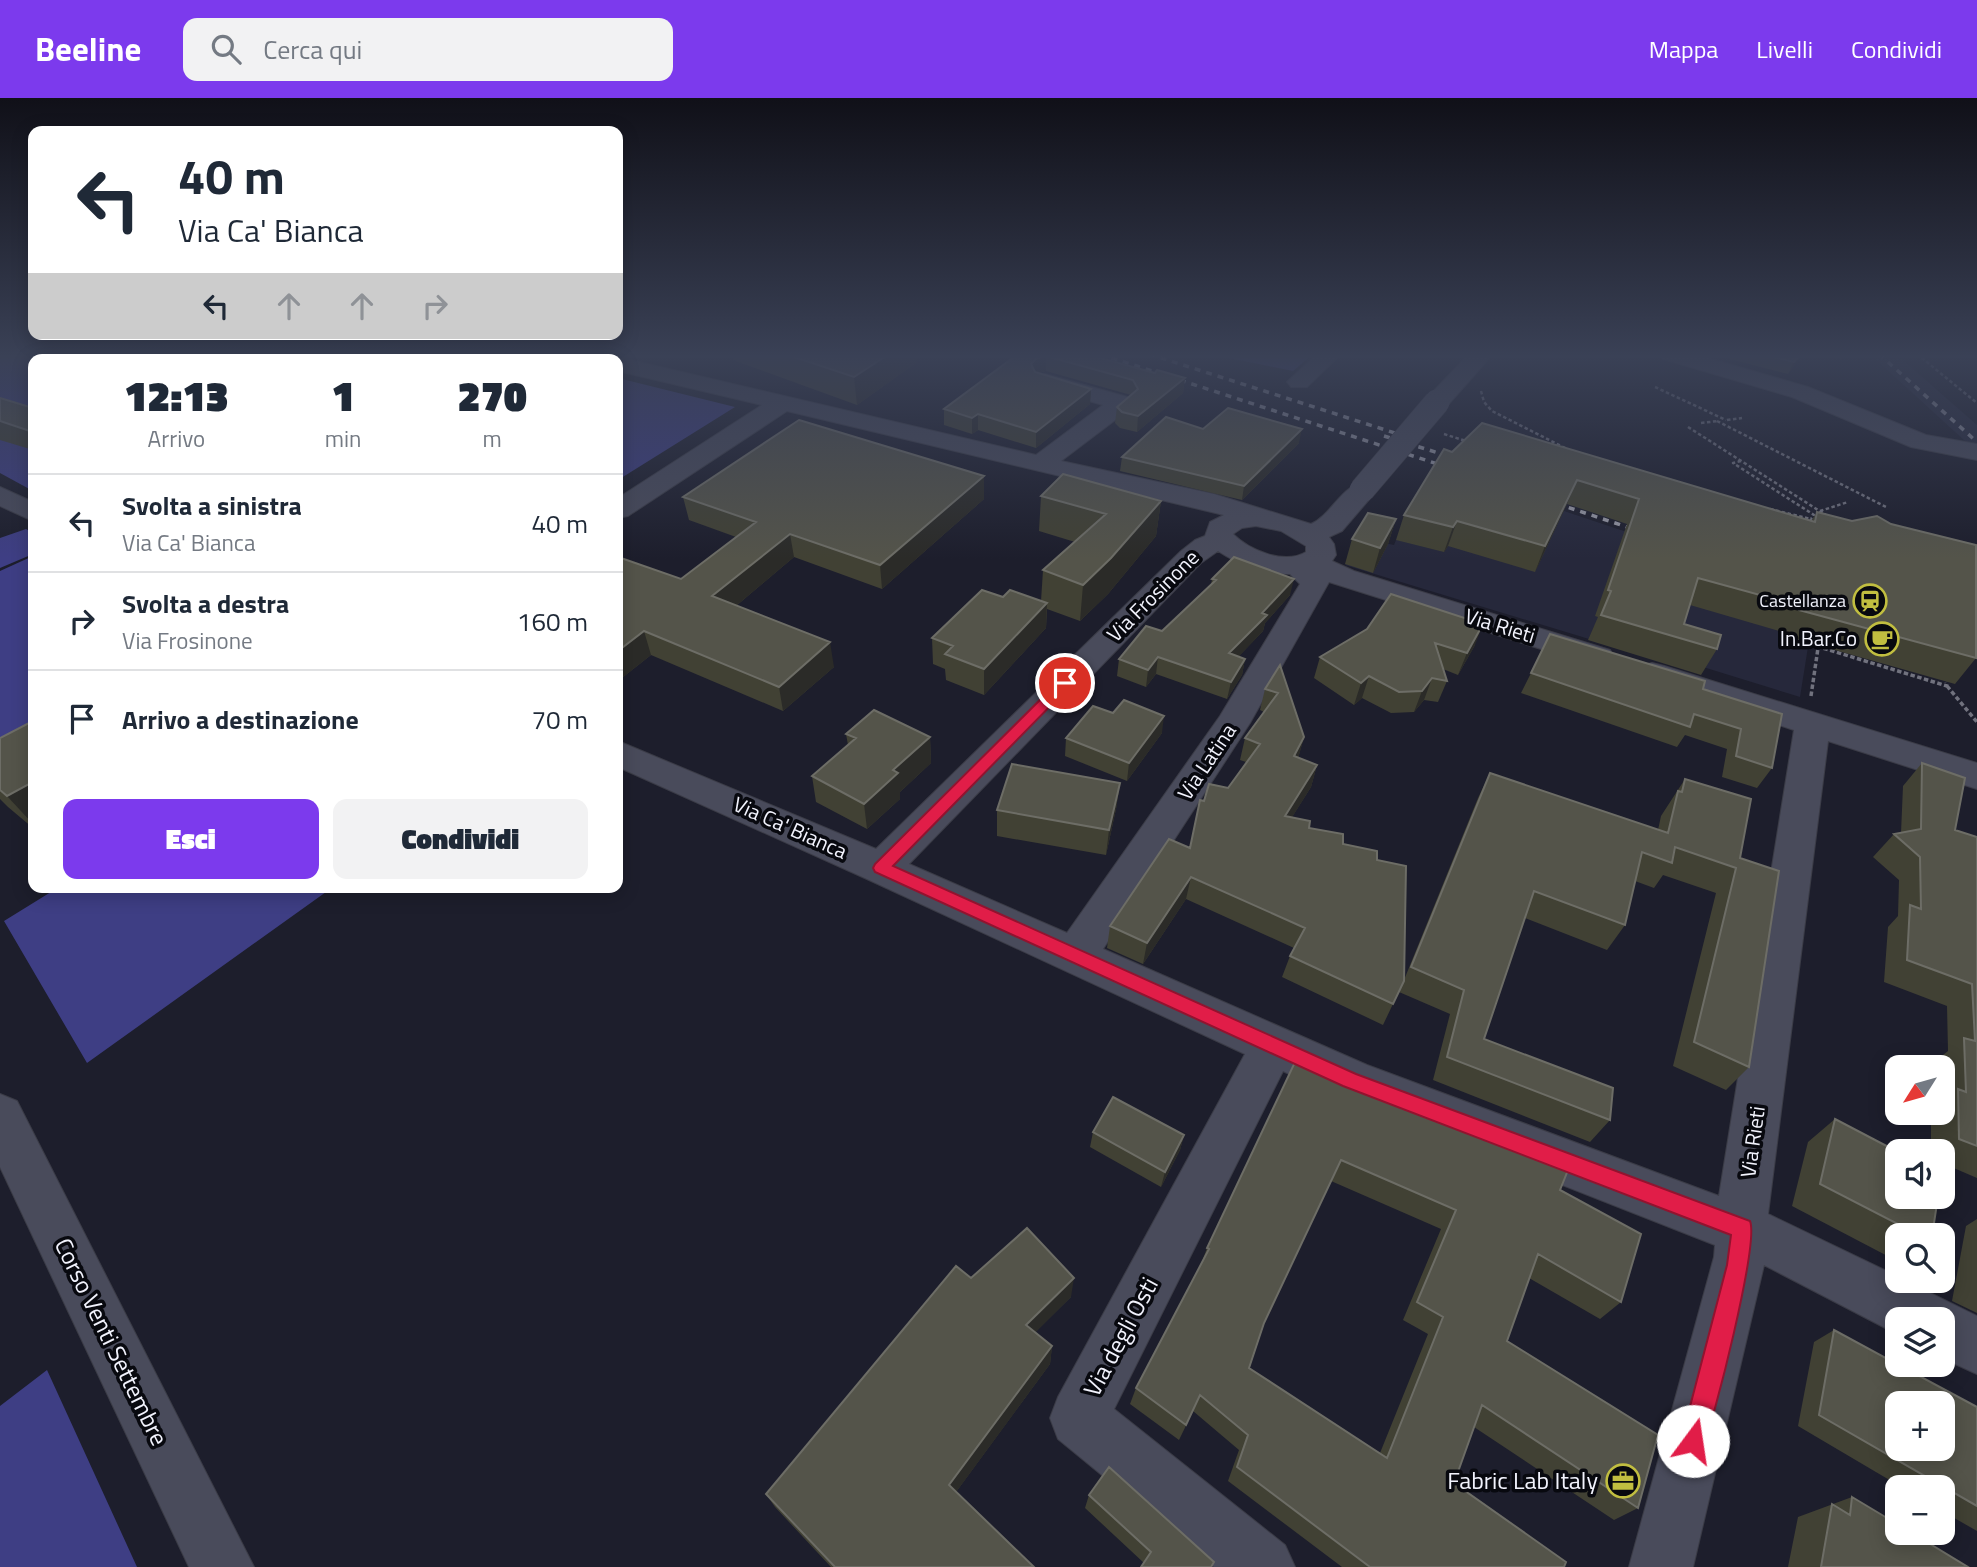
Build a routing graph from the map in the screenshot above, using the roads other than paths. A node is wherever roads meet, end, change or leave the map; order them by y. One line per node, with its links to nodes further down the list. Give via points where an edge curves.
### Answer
1 (752, 423): 10 (street)
2 (871, 423): 7 (street)
3 (1096, 423): 7 (street)
4 (1419, 423): 14 (street, bridge)
5 (1873, 423): 6 (street, via 1920,442)
6 (1977, 452)
7 (1042, 463): 8 (street)
8 (1164, 493): 12 (street); 13 (street, via 1200,511)
9 (0, 495): 11 (street)
10 (623, 507)
11 (28, 510)
12 (1270, 520): 13 (street, Via Frosinone, via 1236,520 1223,526); 14 (street, via 1291,525)
13 (1220, 536): 14 (street, via 1249,556); 18 (street, Via Frosinone, via 1191,557)
14 (1306, 554): 15 (street, Via Rieti, via 1343,577); 19 (street, Via Latina, via 1315,584 1233,723)
15 (1812, 711): 17 (street, Via Rieti); 22 (street, Via Rieti)
16 (623, 755): 18 (street, Via Ca' Bianca)
17 (1977, 776)
18 (881, 868): 19 (street, Via Ca' Bianca)
19 (1075, 956): 20 (street, Via Ca' Bianca)
20 (1273, 1046): 22 (street, Via Ca' Bianca, via 1349,1080); 27 (street, Via degli Osti, via 1079,1418)
21 (0, 1116): 26 (street, Corso Venti Settembre)
22 (1742, 1229): 23 (street, Via Ca' Bianca); 28 (street, Via Rieti, via 1738,1265)
23 (1901, 1307)
24 (1955, 1335): 25 (street)
25 (1977, 1346)
26 (222, 1567)
27 (1263, 1567)
28 (1661, 1567)

